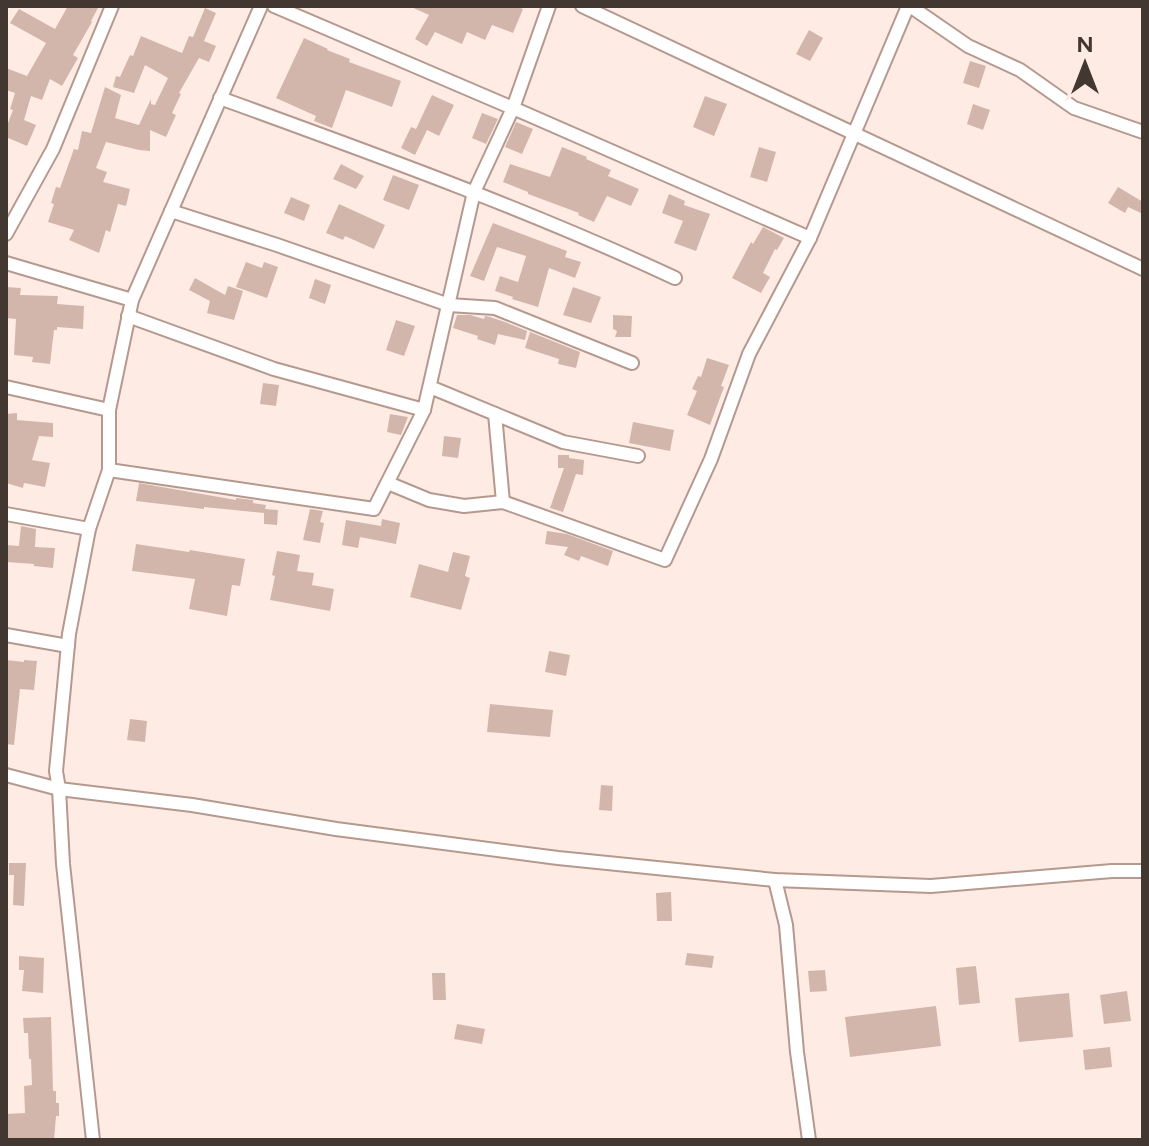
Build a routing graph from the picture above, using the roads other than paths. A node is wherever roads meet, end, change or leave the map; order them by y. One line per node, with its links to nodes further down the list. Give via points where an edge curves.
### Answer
1 (112, 6): 13 (street, via 53,149)
2 (261, 6): 7 (street)
3 (274, 6): 8 (street)
4 (549, 6): 8 (street)
5 (582, 6): 9 (street)
6 (909, 6): 9 (street); 10 (street, via 1074,108)
7 (220, 98): 11 (street); 12 (street)
8 (513, 108): 11 (street); 14 (street)
9 (854, 132): 14 (street); 16 (street)
10 (1143, 132)
11 (474, 192): 17 (street); 19 (street)
12 (171, 211): 18 (street); 19 (street)
13 (6, 234)
14 (810, 238): 30 (street, via 749,354 711,459 665,560)
15 (6, 263): 18 (street)
16 (1143, 269)
17 (675, 278)
18 (132, 300): 20 (street)
19 (449, 305): 21 (street, via 495,308); 23 (street)
20 (128, 316): 24 (street); 25 (street, via 274,369)
21 (632, 363)
22 (6, 387): 24 (street)
23 (430, 387): 25 (street); 26 (street)
24 (109, 410): 28 (street)
25 (424, 410): 29 (street)
26 (495, 414): 27 (street, via 563,442); 30 (street)
27 (638, 456)
28 (109, 470): 29 (street, via 374,509); 32 (street)
29 (388, 483): 30 (street, via 429,500 464,506)
30 (503, 502)
31 (6, 514): 32 (street)
32 (89, 529): 34 (street)
33 (6, 635): 34 (street)
34 (68, 646): 36 (street, via 56,771)
35 (6, 775): 36 (street)
36 (59, 789): 38 (street, via 543,856); 39 (street)
37 (1143, 871): 38 (street, via 931,886)
38 (775, 880): 40 (street, via 786,925)
39 (93, 1140)
40 (809, 1140)

